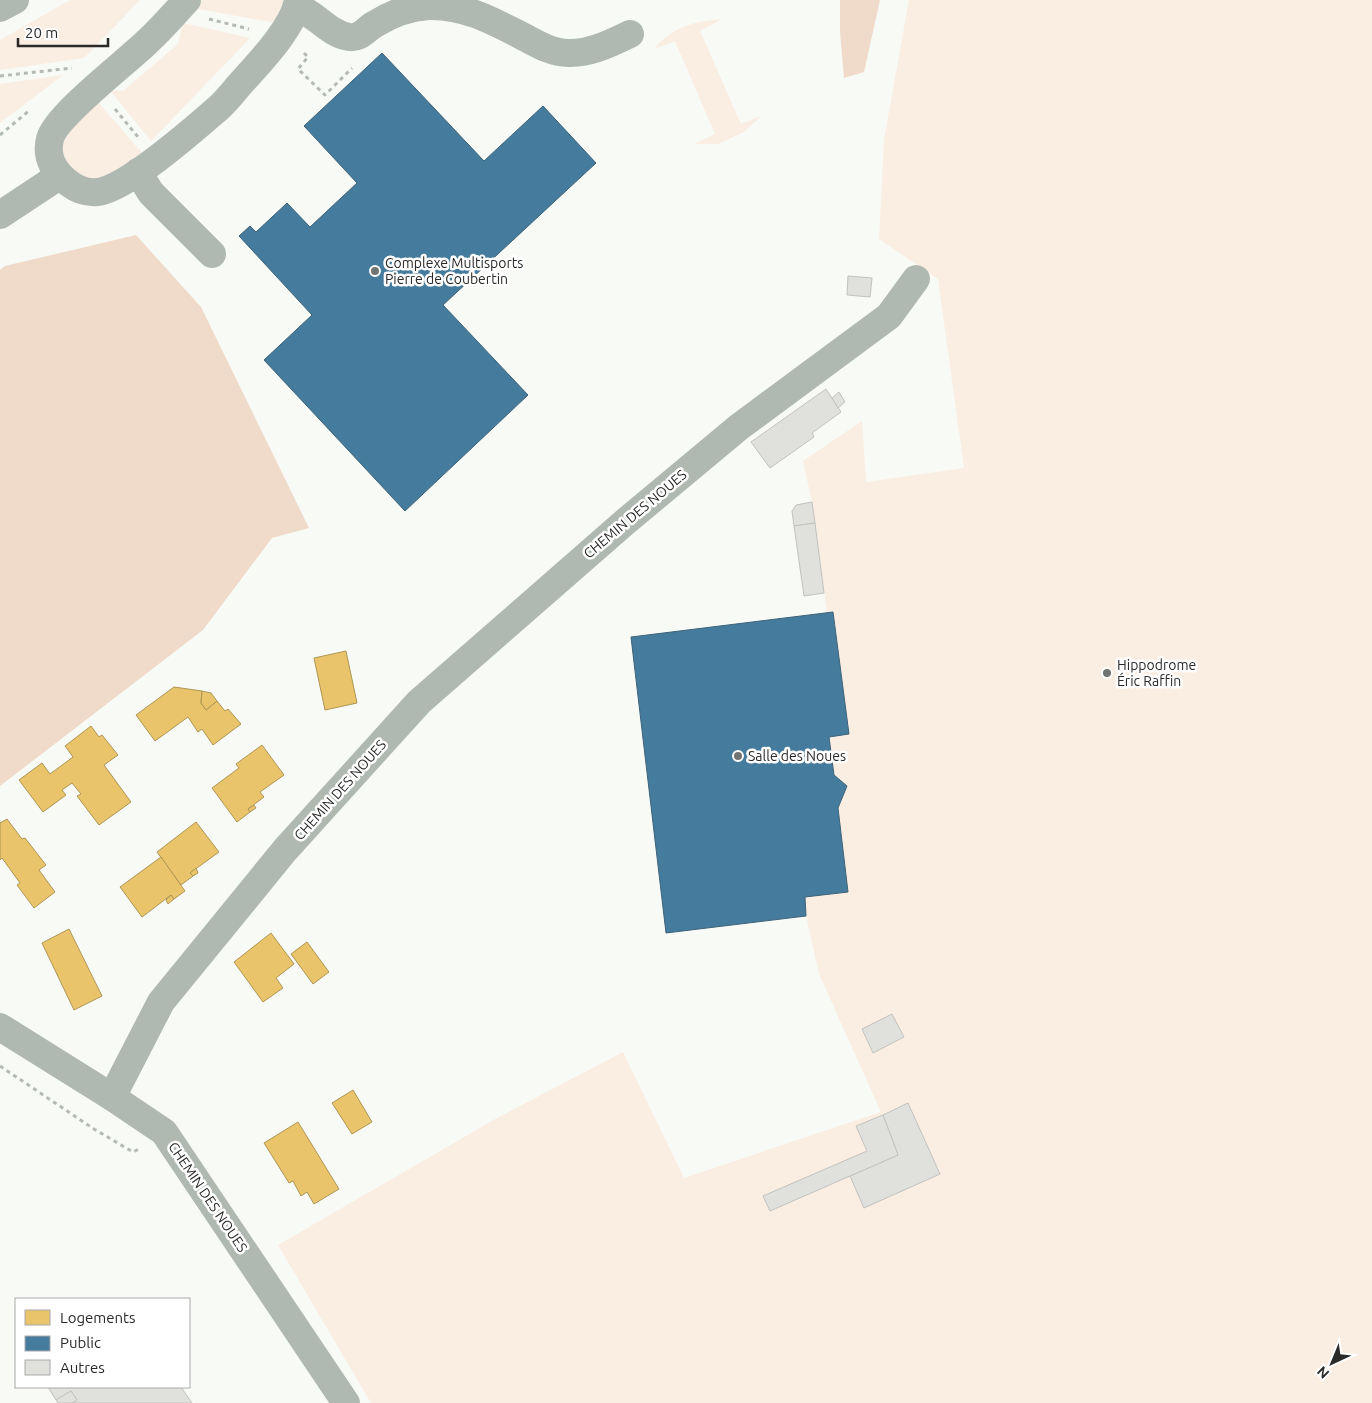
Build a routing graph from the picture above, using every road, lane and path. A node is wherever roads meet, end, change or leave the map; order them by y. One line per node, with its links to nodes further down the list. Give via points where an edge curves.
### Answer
1 (15, 0): 4 (street)
2 (298, 3): 5 (street, via 339,35 352,38 391,16 428,6 469,11 549,50 567,53 591,50); 6 (street)
3 (182, 5): 6 (path); 9 (street, via 148,42)
4 (0, 8)
5 (630, 34)
6 (280, 38): 7 (path, via 308,57 298,68 325,95); 10 (street, via 217,110)
7 (355, 65)
8 (0, 76): 9 (path, via 76,68 82,70)
9 (97, 87): 10 (path); 11 (street, via 71,110 50,138 48,154)
10 (147, 166): 11 (street, via 116,186 99,192 87,192 72,186); 13 (street, via 151,193)
11 (59, 176): 12 (street)
12 (0, 215)
13 (212, 254)
14 (916, 279): 17 (street, CHEMIN DES NOUES, via 889,316 732,433 419,702 285,850 161,1002)
15 (0, 1027): 17 (street)
16 (0, 1066): 18 (path, via 133,1152)
17 (112, 1097): 18 (street, CHEMIN DES NOUES)
18 (164, 1132): 19 (street, CHEMIN DES NOUES)
19 (346, 1403)

